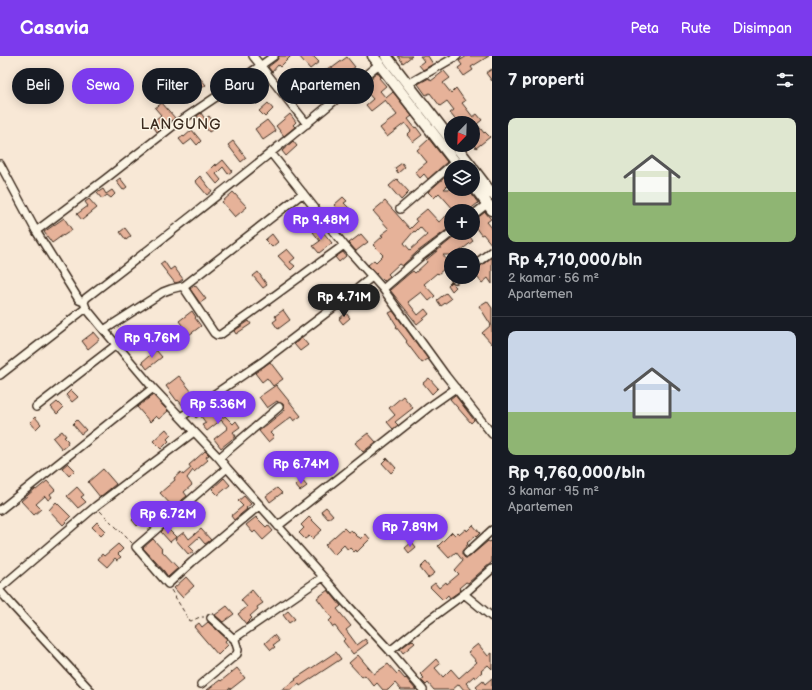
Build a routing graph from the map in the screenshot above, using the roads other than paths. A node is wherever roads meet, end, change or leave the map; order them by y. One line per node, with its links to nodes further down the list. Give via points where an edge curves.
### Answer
1 (253, 56): 5 (street)
2 (274, 56): 5 (street)
3 (457, 56): 6 (street)
4 (379, 59): 6 (highway); 7 (street); 10 (highway)
5 (260, 66): 7 (street); 20 (street, via 174,126)
6 (408, 84): 8 (highway)
7 (307, 124): 9 (street)
8 (444, 131)
9 (271, 153): 14 (street); 28 (street, via 86,298)
10 (454, 160)
11 (0, 164): 20 (street)
12 (444, 174): 18 (street)
13 (480, 178): 16 (highway)
14 (302, 192): 22 (street); 26 (street)
15 (480, 194): 17 (highway)
16 (492, 194)
17 (490, 207): 19 (street)
18 (400, 209)
19 (480, 212)
20 (36, 231): 28 (street, via 78,299)
21 (444, 238): 27 (street)
22 (344, 245): 25 (street); 26 (street, via 220,335 214,333)
23 (492, 251): 24 (street)
24 (480, 260)
25 (372, 277): 27 (street); 36 (street, via 262,362)
26 (184, 286): 29 (street, via 163,292)
27 (383, 289): 33 (street)
28 (85, 305): 29 (street); 31 (street)
29 (104, 330): 30 (street)
30 (116, 345): 32 (street); 34 (street)
31 (0, 375)
32 (153, 388): 36 (street); 42 (street)
33 (456, 388): 38 (street); 43 (street)
34 (36, 407)
35 (279, 407): 39 (street)
36 (181, 417): 37 (street)
37 (194, 432): 39 (street); 48 (street, via 96,506)
38 (492, 434)
39 (219, 458): 40 (street)
40 (227, 468): 41 (street); 41 (street, via 136,547 168,584)
41 (260, 505): 43 (street)
42 (0, 510)
43 (278, 526): 47 (street)
44 (492, 530): 45 (street)
45 (467, 553)
46 (492, 569): 50 (street)
47 (324, 577): 53 (street, via 240,634); 54 (street)
48 (0, 588)
49 (0, 591): 56 (street)
50 (464, 594): 51 (street); 54 (street)
51 (492, 617)
52 (211, 618): 53 (street)
53 (235, 640): 55 (street, via 237,654)
54 (390, 651): 57 (street)
55 (202, 684)
56 (90, 690)
57 (423, 690)

